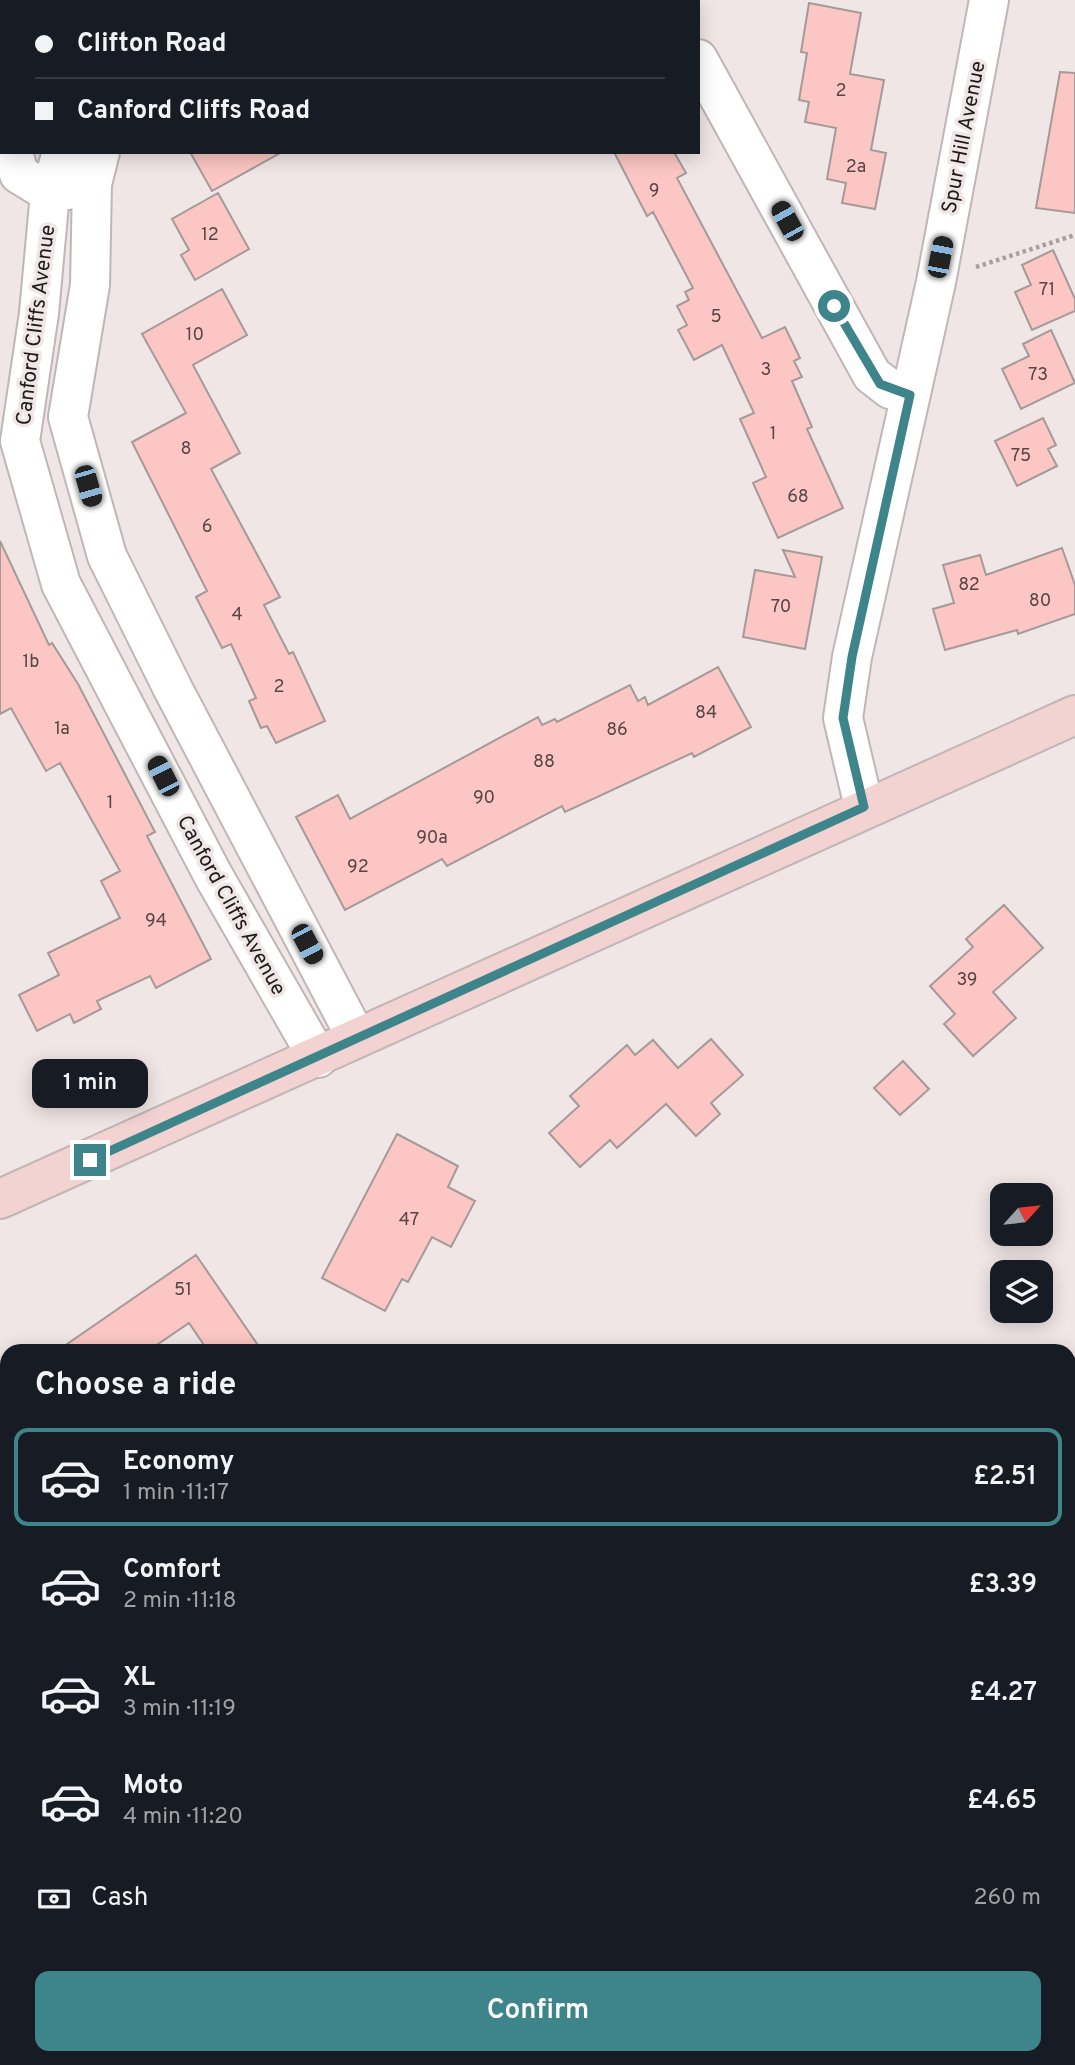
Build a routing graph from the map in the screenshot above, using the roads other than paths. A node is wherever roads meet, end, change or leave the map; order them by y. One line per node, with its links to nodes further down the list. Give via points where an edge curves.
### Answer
1 (989, 0): 6 (street, Spur Hill Avenue)
2 (700, 63): 6 (street, via 872,375 890,389)
3 (58, 154): 5 (street, Canford Cliffs Avenue)
4 (96, 168): 5 (street); 9 (street, Canford Cliffs Avenue, via 90,285 68,417 107,556)
5 (21, 175): 10 (street, Canford Cliffs Avenue, via 39,313 20,441 61,584 213,875)
6 (910, 395): 8 (street, Spur Hill Avenue, via 852,657 843,718)
7 (1075, 715): 8 (street)
8 (864, 807): 9 (street)
9 (356, 1037): 10 (street)
10 (318, 1058): 11 (street)
11 (0, 1199)

